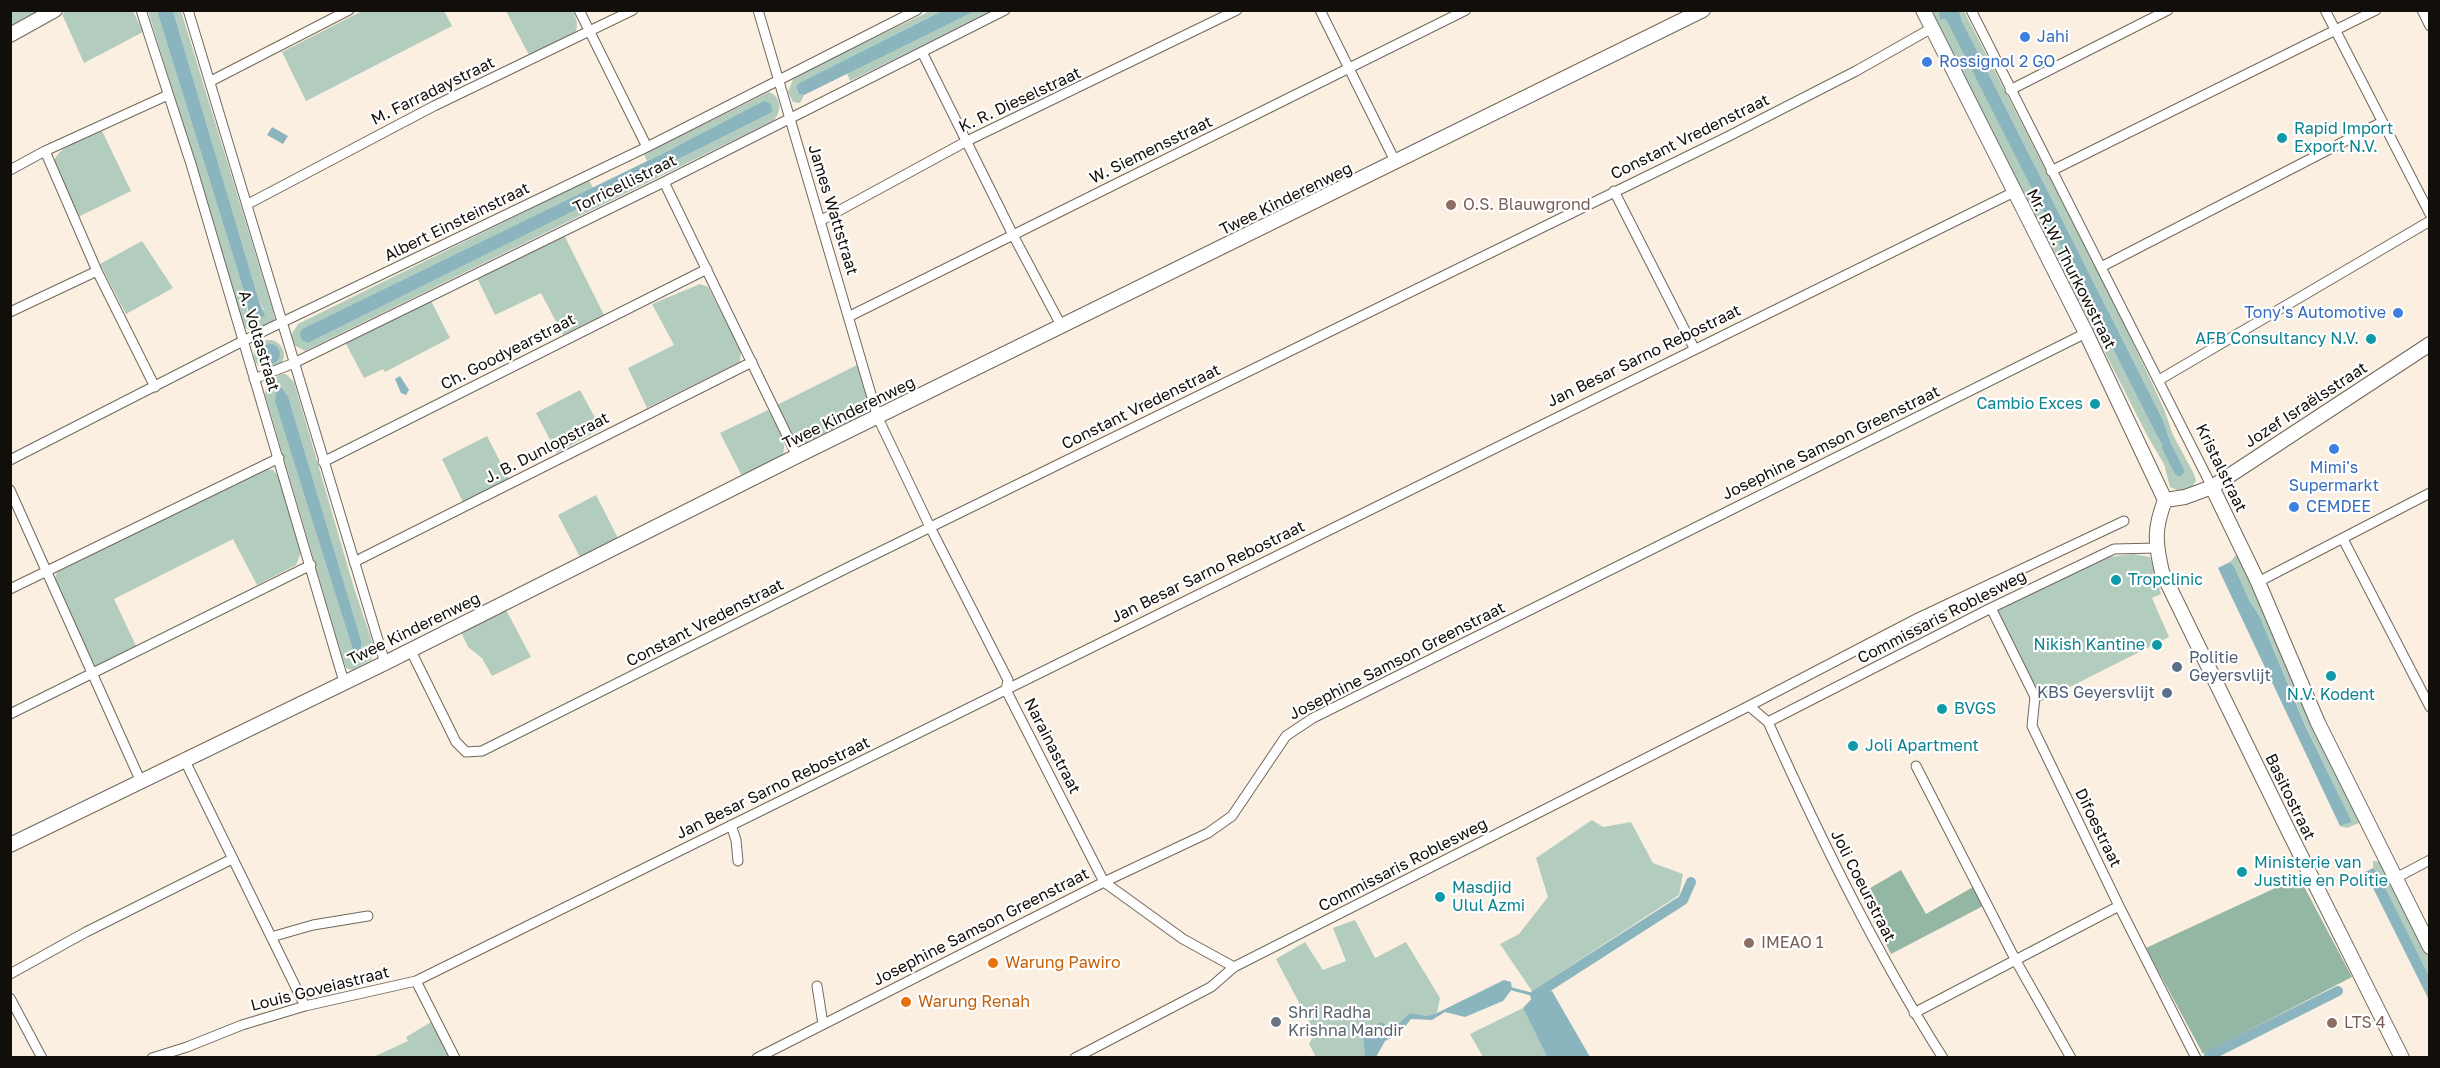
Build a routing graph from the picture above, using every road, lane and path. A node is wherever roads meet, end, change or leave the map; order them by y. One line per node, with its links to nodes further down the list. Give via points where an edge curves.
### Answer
1 (55, 10): 25 (street)
2 (141, 10): 31 (street, A. Voltastraat)
3 (188, 10): 28 (street, A. Voltastraat)
4 (349, 10): 28 (street)
5 (579, 10): 24 (street)
6 (633, 10): 24 (street, M. Farradaystraat)
7 (758, 10): 29 (street, James Wattstraat)
8 (916, 10): 20 (street, Albert Einsteinstraat)
9 (1005, 10): 26 (street, Torricellistraat)
10 (1237, 10): 34 (street, K. R. Dieselstraat)
11 (1320, 10): 27 (street)
12 (1466, 10): 27 (street, W. Siemensstraat)
13 (1703, 10): 37 (street, Twee Kinderenweg)
14 (1923, 10): 22 (street, Mr. R.W. Thurkowstraat)
15 (1971, 10): 30 (street, Kristalstraat)
16 (2168, 10): 30 (street)
17 (2325, 10): 23 (street)
18 (2376, 10): 23 (street)
19 (2422, 10): 21 (street)
20 (903, 13): 29 (street, Albert Einsteinstraat)
21 (2430, 26)
22 (1932, 28): 41 (street, Constant Vredenstraat, via 1747,126); 42 (street, Mr. R.W. Thurkowstraat)
23 (2335, 31): 33 (street); 39 (street)
24 (590, 32): 35 (street); 43 (street, M. Farradaystraat, via 434,106)
25 (10, 34)
26 (921, 52): 32 (street, Torricellistraat); 34 (street)
27 (1349, 70): 37 (street); 47 (street, W. Siemensstraat)
28 (211, 81): 43 (street, A. Voltastraat)
29 (778, 81): 32 (street, James Wattstraat); 35 (street, Albert Einsteinstraat)
30 (2010, 90): 39 (street, Kristalstraat)
31 (168, 95): 36 (street); 56 (street, A. Voltastraat)
32 (790, 118): 40 (street, Torricellistraat); 46 (street, James Wattstraat)
33 (2382, 122): 44 (street); 48 (street)
34 (967, 141): 46 (street, K. R. Dieselstraat); 47 (street)
35 (646, 147): 53 (street, Albert Einsteinstraat)
36 (45, 151): 38 (street); 50 (street)
37 (1396, 163): 54 (street, Twee Kinderenweg)
38 (10, 170)
39 (2051, 171): 48 (street, Kristalstraat)
40 (664, 182): 49 (street); 60 (street, Torricellistraat)
41 (1614, 190): 58 (street); 74 (street, Constant Vredenstraat)
42 (2014, 192): 55 (street, Mr. R.W. Thurkowstraat); 58 (street, Jan Besar Sarno Rebostraat)
43 (248, 204): 53 (street, A. Voltastraat)
44 (2430, 214)
45 (2430, 220): 62 (street)
46 (820, 221): 52 (street, James Wattstraat)
47 (1013, 235): 52 (street, W. Siemensstraat); 54 (street)
48 (2101, 267): 62 (street, Kristalstraat)
49 (707, 269): 59 (street); 68 (street, Ch. Goodyearstraat)
50 (97, 271): 51 (street); 63 (street)
51 (10, 312)
52 (850, 316): 64 (street, James Wattstraat)
53 (284, 323): 56 (street, Albert Einsteinstraat); 60 (street, A. Voltastraat)
54 (1062, 327): 64 (street, Twee Kinderenweg)
55 (2086, 333): 72 (street, Mr. R.W. Thurkowstraat); 101 (street, Josephine Samson Greenstraat, via 1313,718 1286,736 1232,816 1208,832)
56 (243, 341): 61 (street, A. Voltastraat); 63 (street, Albert Einsteinstraat)
57 (2430, 344): 69 (street, Jozef Israëlsstraat)
58 (1694, 348): 87 (street, Jan Besar Sarno Rebostraat)
59 (752, 362): 65 (street); 77 (street, J. B. Dunlopstraat)
60 (294, 363): 61 (street, Torricellistraat); 68 (street, A. Voltastraat)
61 (254, 379): 66 (street, A. Voltastraat)
62 (2159, 380): 69 (street, Kristalstraat)
63 (155, 387): 67 (street, Albert Einsteinstraat)
64 (878, 417): 65 (street, Twee Kinderenweg); 74 (street, Narainastraat)
65 (797, 456): 83 (street, Twee Kinderenweg)
66 (279, 458): 78 (street, A. Voltastraat); 79 (street)
67 (10, 460)
68 (323, 462): 77 (street, A. Voltastraat)
69 (2212, 487): 72 (street, Jozef Israëlsstraat); 80 (street, Kristalstraat)
70 (10, 490): 79 (street)
71 (2430, 493): 75 (street)
72 (2165, 500): 76 (street, via 2157,520)
73 (2124, 521): 88 (street, Commissaris Roblesweg, via 1918,618)
74 (930, 526): 83 (street, Constant Vredenstraat, via 482,751 466,752 456,742); 87 (street, Narainastraat, via 1008,681)
75 (2343, 539): 80 (street); 89 (street)
76 (2157, 548): 82 (street, Commissaris Roblesweg, via 2115,549); 123 (street, Basitostraat, via 2162,572)
77 (354, 562): 84 (street, A. Voltastraat)
78 (311, 565): 85 (street); 86 (street, A. Voltastraat)
79 (46, 572): 81 (street); 85 (street)
80 (2258, 582): 100 (street, Kristalstraat, via 2318,723)
81 (10, 589)
82 (1991, 608): 91 (street, Commissaris Roblesweg); 102 (street, Difoestraat, via 2035,697 2032,726)
83 (410, 649): 84 (street, Twee Kinderenweg)
84 (385, 663): 86 (street, Twee Kinderenweg)
85 (92, 675): 90 (street); 94 (street)
86 (344, 682): 92 (street, Twee Kinderenweg)
87 (1006, 690): 95 (street, Jan Besar Sarno Rebostraat); 101 (street, Narainastraat)
88 (1749, 705): 91 (street); 107 (street, Commissaris Roblesweg)
89 (2430, 707)
90 (10, 714)
91 (1768, 722): 113 (street, Joli Coeurstraat, via 1843,882)
92 (185, 761): 94 (street, Twee Kinderenweg); 97 (street)
93 (1916, 766): 106 (street)
94 (141, 782): 96 (street, Twee Kinderenweg)
95 (731, 825): 99 (street); 109 (street, Jan Besar Sarno Rebostraat)
96 (10, 845)
97 (232, 859): 104 (street); 108 (street)
98 (2430, 860): 100 (street)
99 (738, 861)
100 (2394, 879): 105 (street, Kristalstraat)
101 (1104, 882): 107 (street, Narainastraat, via 1183,939); 114 (street, Josephine Samson Greenstraat)
102 (2119, 906): 106 (street); 122 (street, Difoestraat)
103 (368, 916): 104 (street)
104 (271, 937): 112 (street)
105 (2430, 947)
106 (2016, 961): 113 (street); 121 (street)
107 (1234, 967): 119 (street, Commissaris Roblesweg, via 1211,987)
108 (10, 974)
109 (417, 981): 112 (street, Louis Goveiastraat); 117 (street)
110 (817, 986): 114 (street)
111 (10, 998): 115 (street)
112 (305, 1006): 116 (street, Louis Goveiastraat, via 242,1024)
113 (1914, 1013): 120 (street, Joli Coeurstraat)
114 (823, 1024): 118 (street, Josephine Samson Greenstraat)
115 (42, 1058)
116 (152, 1058)
117 (455, 1058)
118 (757, 1058)
119 (1075, 1058)
120 (1943, 1058)
121 (2071, 1058)
122 (2196, 1058)
123 (2402, 1058)

